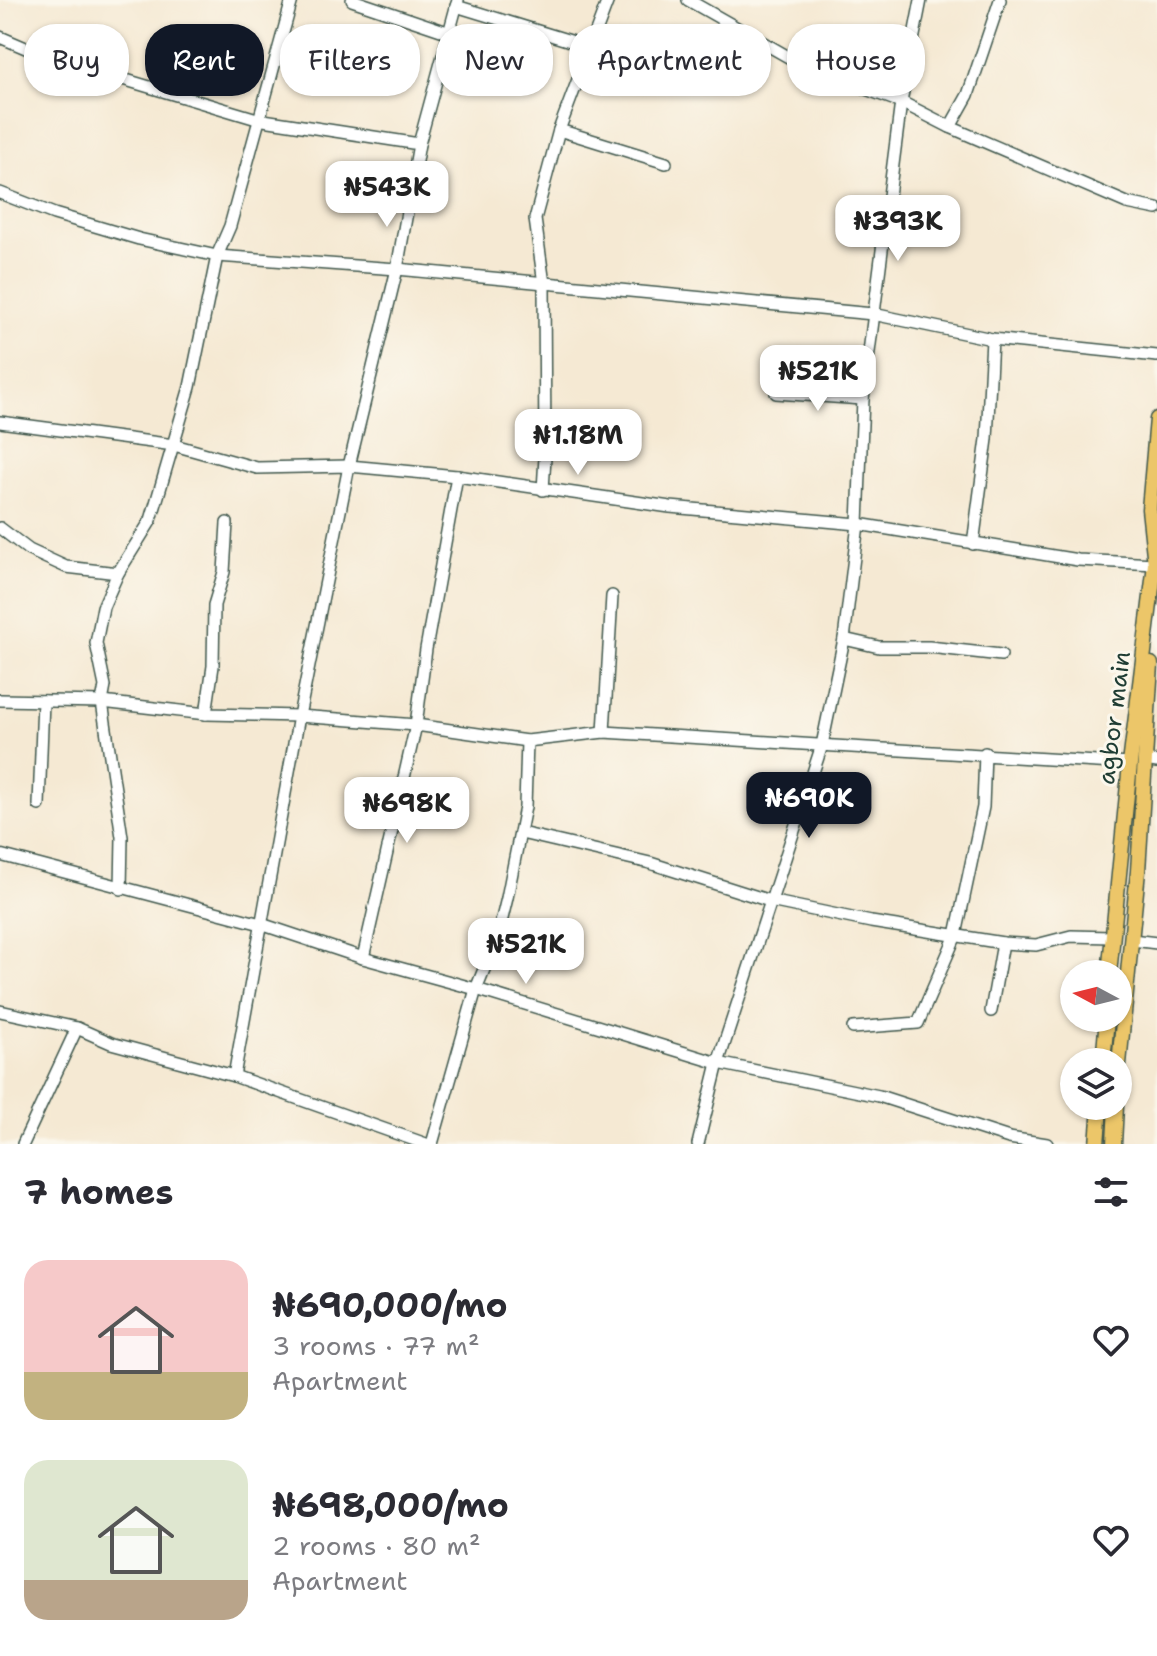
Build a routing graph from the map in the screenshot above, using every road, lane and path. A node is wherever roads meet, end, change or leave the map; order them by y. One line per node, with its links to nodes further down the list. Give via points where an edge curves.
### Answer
1 (292, 0): 16 (street)
2 (352, 0): 10 (street)
3 (608, 0): 9 (street)
4 (688, 0): 15 (street, via 806,67)
5 (921, 0): 15 (street)
6 (1000, 0): 17 (street, via 968,95)
7 (457, 3): 8 (street); 12 (street)
8 (452, 24)
9 (599, 24)
10 (436, 28)
11 (0, 37): 16 (street, via 42,55)
12 (569, 40)
13 (436, 83): 19 (street)
14 (572, 96): 18 (street)
15 (901, 102): 17 (street); 26 (street)
16 (257, 119): 19 (street); 23 (street, via 230,226)
17 (950, 127): 22 (street, via 1127,203)
18 (559, 130): 20 (street); 25 (street, via 535,219)
19 (419, 144): 24 (street)
20 (666, 163)
21 (0, 193): 23 (street, via 139,239)
22 (1157, 209)
23 (217, 256): 24 (street); 33 (street)
24 (397, 269): 25 (street); 34 (street)
25 (544, 284): 26 (street); 36 (street)
26 (873, 314): 27 (street); 30 (street)
27 (992, 339): 28 (street); 40 (street, via 987,439)
28 (1157, 356)
29 (776, 393): 30 (street)
30 (863, 399): 38 (street)
31 (1157, 419): 41 (main road, agbor main, via 1149,509)
32 (0, 422): 33 (street)
33 (174, 445): 34 (street, via 257,468); 42 (street, via 151,520)
34 (349, 466): 35 (street); 51 (street)
35 (457, 476): 36 (street); 52 (street)
36 (543, 490): 38 (street)
37 (227, 523): 50 (street)
38 (858, 524): 40 (street); 45 (street)
39 (0, 528): 42 (street, via 29,550 66,567)
40 (973, 544): 41 (street, via 1078,560)
41 (1155, 564): 57 (main road, agbor main)
42 (118, 573): 49 (street, via 103,607 96,643 105,686)
43 (1157, 582): 57 (main road, agbor main)
44 (612, 596): 53 (street)
45 (844, 639): 46 (street, via 879,647); 55 (street)
46 (1001, 655)
47 (0, 700): 48 (street)
48 (43, 701): 49 (street); 58 (street)
49 (102, 702): 50 (street); 61 (street, via 122,837)
50 (206, 714): 51 (street)
51 (299, 716): 52 (street); 63 (street)
52 (416, 725): 54 (street); 69 (street)
53 (604, 732): 54 (street); 55 (street)
54 (527, 741): 59 (street)
55 (822, 745): 56 (street); 62 (street)
56 (985, 753): 57 (street); 64 (street, via 983,807)
57 (1144, 762): 65 (main road, agbor main); 66 (main road, agbor main)
58 (39, 805)
59 (521, 833): 62 (street, via 650,863); 72 (street, via 498,935)
60 (0, 855): 61 (street)
61 (121, 889): 63 (street)
62 (770, 901): 64 (street); 77 (street)
63 (261, 924): 69 (street); 78 (street)
64 (956, 935): 67 (street); 76 (street, via 918,1023)
65 (1111, 937): 67 (street); 70 (main road, agbor main)
66 (1132, 940): 68 (street); 71 (main road, agbor main)
67 (1003, 943): 74 (street)
68 (1157, 943)
69 (363, 958): 72 (street)
70 (1110, 960)
71 (1127, 960)
72 (476, 989): 77 (street); 82 (street)
73 (0, 1011): 75 (street)
74 (991, 1011)
75 (77, 1028): 78 (street, via 111,1043); 81 (street)
76 (853, 1028)
77 (718, 1063): 83 (street); 84 (street, via 879,1096 1009,1138)
78 (234, 1076): 82 (street)
79 (1099, 1120): 85 (main road)
80 (1115, 1120): 86 (main road)
81 (23, 1144)
82 (429, 1144)
83 (698, 1144)
84 (1047, 1144)
85 (1097, 1144)
86 (1114, 1144)

